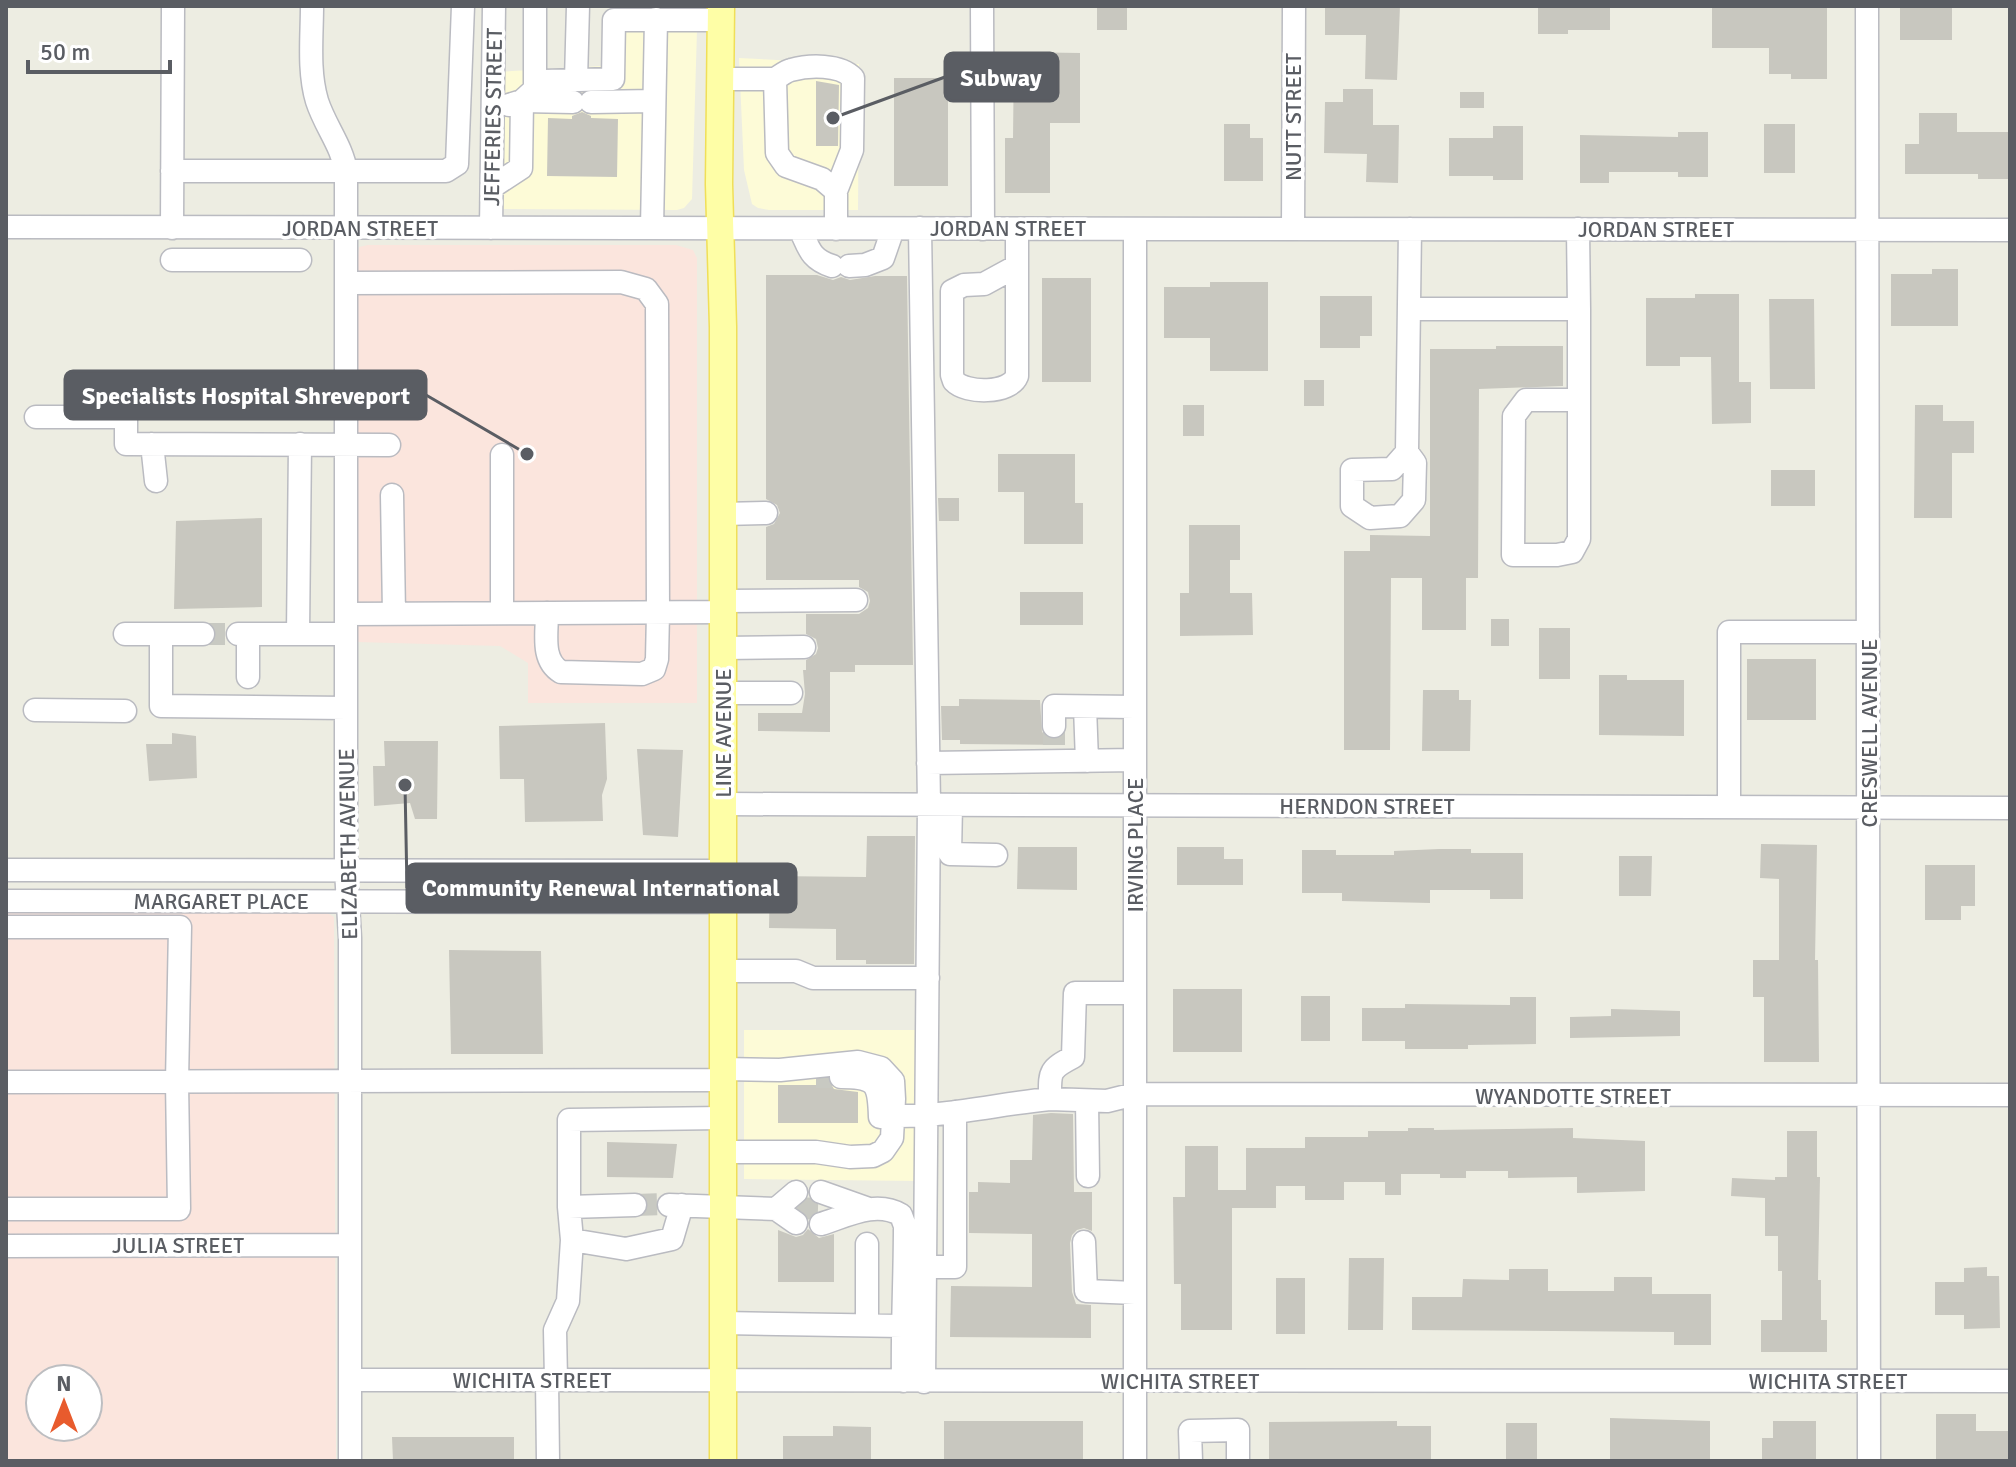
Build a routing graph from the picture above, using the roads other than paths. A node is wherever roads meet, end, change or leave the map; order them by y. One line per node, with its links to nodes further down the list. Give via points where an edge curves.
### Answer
1 (173, 6): 20 (street)
2 (312, 6): 21 (street, via 313,83)
3 (463, 6): 19 (street)
4 (494, 6): 18 (street, JEFFERIES STREET)
5 (535, 6): 15 (street)
6 (578, 6): 16 (street)
7 (982, 6): 34 (street)
8 (1294, 6): 37 (street, NUTT STREET)
9 (1867, 6): 40 (street, CRESWELL AVENUE)
10 (686, 13): 11 (street); 12 (street)
11 (721, 13): 13 (main road, LINE AVENUE)
12 (656, 19): 16 (street, via 614,20 613,79); 17 (street)
13 (720, 79): 14 (street); 30 (main road, LINE AVENUE)
14 (775, 79): 23 (street, via 777,153 786,166 822,179); 23 (street, via 790,70 835,67 853,78 852,150)
15 (528, 95): 16 (street); 18 (street); 22 (street, via 521,168)
16 (580, 95): 17 (street)
17 (654, 101): 28 (street)
18 (493, 111): 19 (street); 22 (street, JEFFERIES STREET)
19 (459, 113): 21 (street, via 457,164 446,171)
20 (172, 171): 21 (street); 25 (street)
21 (346, 171): 26 (street, ELIZABETH AVENUE)
22 (492, 187): 27 (street, JEFFERIES STREET)
23 (836, 191): 32 (street)
24 (6, 227): 25 (street, JORDAN STREET)
25 (172, 228): 26 (street, JORDAN STREET)
26 (346, 228): 27 (street, JORDAN STREET); 45 (street, ELIZABETH AVENUE)
27 (491, 228): 28 (street, JORDAN STREET)
28 (652, 228): 30 (street, JORDAN STREET)
29 (920, 228): 33 (street, JORDAN STREET); 34 (street, JORDAN STREET); 85 (street)
30 (720, 229): 31 (street, JORDAN STREET); 59 (main road, LINE AVENUE)
31 (800, 229): 32 (street, JORDAN STREET); 33 (street, via 818,262 840,266 883,258)
32 (836, 229): 33 (street, JORDAN STREET)
33 (893, 229)
34 (983, 229): 35 (street, JORDAN STREET)
35 (1017, 229): 36 (street, JORDAN STREET); 44 (street)
36 (1135, 229): 37 (street, JORDAN STREET); 78 (street, IRVING PLACE)
37 (1293, 229): 38 (street, JORDAN STREET)
38 (1410, 229): 39 (street, JORDAN STREET); 46 (street)
39 (1578, 229): 40 (street, JORDAN STREET); 47 (street)
40 (1868, 229): 41 (street, JORDAN STREET); 67 (street, CRESWELL AVENUE)
41 (2010, 230)
42 (172, 260): 43 (street)
43 (300, 260)
44 (1017, 266): 44 (street, via 1017,376 1007,388 965,389 952,375 952,291 984,284)
45 (346, 283): 52 (street, ELIZABETH AVENUE); 65 (street, via 621,282 646,289 657,304)
46 (1409, 309): 47 (street); 54 (street)
47 (1579, 309): 48 (street)
48 (1579, 400): 48 (street, via 1579,539 1572,552 1513,555 1514,416 1526,400)
49 (36, 417): 50 (street, via 126,417 126,444)
50 (152, 444): 51 (street); 56 (street)
51 (300, 444): 52 (street); 71 (street)
52 (346, 444): 53 (street); 66 (street, ELIZABETH AVENUE)
53 (389, 445)
54 (1407, 452)
55 (502, 455): 63 (street)
56 (156, 481)
57 (392, 495): 62 (street)
58 (766, 513): 59 (street)
59 (723, 514): 61 (main road, LINE AVENUE)
60 (856, 600): 61 (street)
61 (723, 607): 65 (street); 73 (main road, LINE AVENUE)
62 (394, 613): 63 (street); 66 (street)
63 (502, 613): 64 (street)
64 (547, 613): 65 (street); 65 (street, via 551,666 561,672 642,674 654,669 657,659)
65 (658, 613)
66 (346, 624): 71 (street); 79 (street, ELIZABETH AVENUE)
67 (1868, 632): 89 (street, via 1729,632); 90 (street, CRESWELL AVENUE)
68 (125, 634): 69 (street)
69 (161, 634): 70 (street); 79 (street, via 161,706)
70 (203, 634)
71 (298, 634): 74 (street, via 243,634)
72 (804, 647): 73 (street)
73 (723, 648): 75 (main road, LINE AVENUE)
74 (248, 677)
75 (723, 693): 76 (street); 86 (main road, LINE AVENUE)
76 (791, 693)
77 (1085, 707): 78 (street); 82 (street, via 1054,706); 84 (street)
78 (1135, 707): 83 (street, IRVING PLACE)
79 (346, 708): 94 (street, ELIZABETH AVENUE)
80 (35, 710): 81 (street)
81 (125, 711)
82 (1054, 744): 84 (street); 85 (street)
83 (1135, 760): 84 (street); 88 (street, IRVING PLACE)
84 (1087, 761)
85 (928, 763): 87 (street)
86 (723, 804): 87 (street, HERNDON STREET); 95 (main road, LINE AVENUE)
87 (940, 805): 88 (street, HERNDON STREET); 92 (street, via 950,854); 101 (street)
88 (1135, 805): 89 (street, HERNDON STREET); 102 (street, IRVING PLACE)
89 (1729, 806): 90 (street, HERNDON STREET)
90 (1869, 807): 91 (street, HERNDON STREET); 109 (street, CRESWELL AVENUE)
91 (2010, 808)
92 (996, 855)
93 (6, 870): 94 (street, MARGARET PLACE)
94 (346, 870): 95 (street, MARGARET PLACE); 97 (street, ELIZABETH AVENUE)
95 (723, 871): 98 (main road, LINE AVENUE)
96 (6, 901): 97 (street, MARGARET PLACE)
97 (348, 901): 98 (street, MARGARET PLACE); 105 (street, ELIZABETH AVENUE)
98 (723, 902): 100 (main road, LINE AVENUE)
99 (6, 927): 107 (street, via 180,927)
100 (723, 971): 101 (street); 104 (main road, LINE AVENUE)
101 (928, 978): 115 (street)
102 (1135, 993): 108 (street, IRVING PLACE); 111 (street, via 1075,993 1073,1057 1053,1067)
103 (780, 1070): 104 (street); 114 (street, via 858,1062 881,1068 893,1081); 118 (street, via 790,1077 863,1077 879,1092 876,1138 864,1147)
104 (723, 1074): 105 (street); 116 (main road, LINE AVENUE)
105 (350, 1081): 107 (street); 129 (street, ELIZABETH AVENUE)
106 (6, 1082): 107 (street)
107 (177, 1082): 124 (street, via 179,1209)
108 (1135, 1094): 109 (street, WYANDOTTE STREET); 112 (street, WYANDOTTE STREET); 132 (street, IRVING PLACE)
109 (1869, 1095): 110 (street, WYANDOTTE STREET); 142 (street, CRESWELL AVENUE)
110 (2010, 1095)
111 (1050, 1099): 112 (street, WYANDOTTE STREET); 113 (street, WYANDOTTE STREET)
112 (1087, 1101): 119 (street)
113 (955, 1112): 115 (street, WYANDOTTE STREET); 131 (street, via 955,1267)
114 (894, 1116): 115 (street, WYANDOTTE STREET); 118 (street, via 892,1138 873,1156)
115 (926, 1117): 131 (street)
116 (723, 1118): 117 (main road, LINE AVENUE); 121 (street, via 569,1120)
117 (723, 1152): 118 (street); 125 (main road, LINE AVENUE)
118 (816, 1152)
119 (1088, 1176)
120 (635, 1205): 121 (street)
121 (569, 1207): 126 (street)
122 (792, 1208): 125 (street)
123 (821, 1208): 135 (street, via 891,1209 901,1215)
124 (6, 1209)
125 (723, 1209): 126 (street, via 675,1205 672,1239 626,1249); 133 (main road, LINE AVENUE)
126 (572, 1240): 137 (street, via 568,1301 555,1330)
127 (1084, 1242): 132 (street, via 1086,1291)
128 (867, 1244): 134 (street)
129 (350, 1245): 130 (street, JULIA STREET); 136 (street, ELIZABETH AVENUE)
130 (6, 1246)
131 (925, 1267): 141 (street)
132 (1135, 1293): 139 (street, IRVING PLACE)
133 (723, 1323): 134 (street); 138 (main road, LINE AVENUE)
134 (867, 1325): 135 (street)
135 (902, 1326): 141 (street)
136 (350, 1380): 137 (street, WICHITA STREET); 143 (street, ELIZABETH AVENUE)
137 (552, 1380): 138 (street, WICHITA STREET); 144 (street)
138 (723, 1381): 141 (street, WICHITA STREET); 145 (main road, LINE AVENUE)
139 (1135, 1381): 141 (street, WICHITA STREET); 142 (street, WICHITA STREET); 146 (street, IRVING PLACE)
140 (2010, 1381): 142 (street, WICHITA STREET)
141 (913, 1382)
142 (1869, 1382): 149 (street, CRESWELL AVENUE)
143 (350, 1461)
144 (548, 1461)
145 (723, 1461)
146 (1135, 1461)
147 (1191, 1461): 148 (street, via 1190,1431 1238,1430)
148 (1238, 1461)
149 (1869, 1461)

